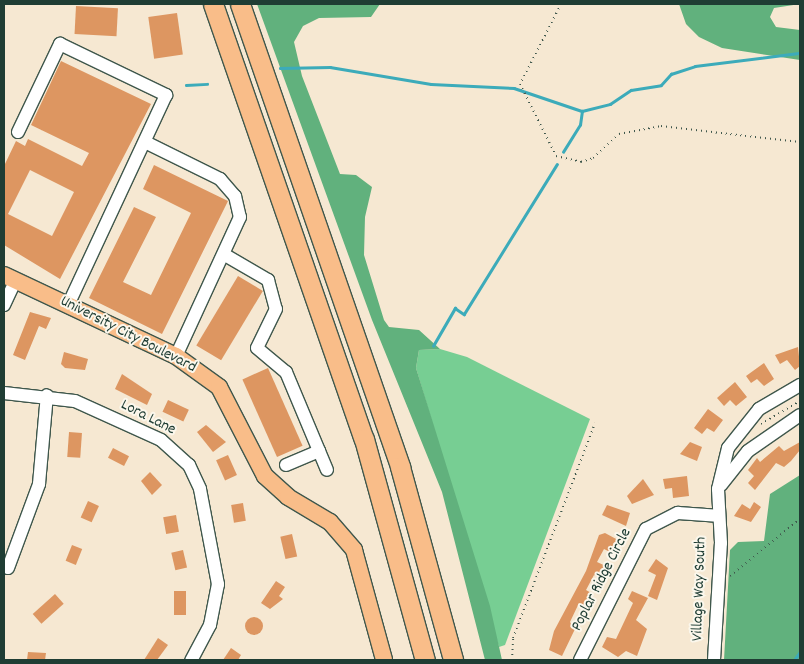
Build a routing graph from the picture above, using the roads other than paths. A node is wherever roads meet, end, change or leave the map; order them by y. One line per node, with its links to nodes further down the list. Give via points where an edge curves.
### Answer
1 (213, 4): 22 (highway, via 374,471)
2 (240, 4): 23 (highway, via 400,467)
3 (18, 132): 4 (street, via 60,44 166,94)
4 (145, 142): 5 (street, via 230,188 240,222); 8 (street)
5 (225, 255): 9 (street); 14 (street, via 268,280 276,309 257,348 286,372)
6 (10, 278): 7 (street); 8 (main road, University City Boulevard)
7 (4, 304)
8 (68, 305): 9 (main road, University City Boulevard)
9 (176, 356): 21 (main road, University City Boulevard, via 204,373 225,396 270,481 288,498 330,522 354,550)
10 (800, 384): 17 (street, Village Way South, via 759,409 736,433)
11 (4, 392): 12 (street, Lora Lane)
12 (47, 395): 19 (street, via 39,484); 20 (street, Lora Lane, via 114,418 177,452 200,488 217,576 210,625)
13 (800, 415): 17 (street, via 748,451)
14 (319, 451): 15 (street); 16 (street)
15 (286, 465)
16 (327, 470)
17 (718, 489): 18 (street, Village Way South)
18 (717, 516): 24 (street, Poplar Ridge Circle, via 678,512 646,529); 25 (street, Village Way South)
19 (8, 568)
20 (191, 660)
21 (384, 660)
22 (425, 660)
23 (453, 660)
24 (580, 660)
25 (714, 660)

